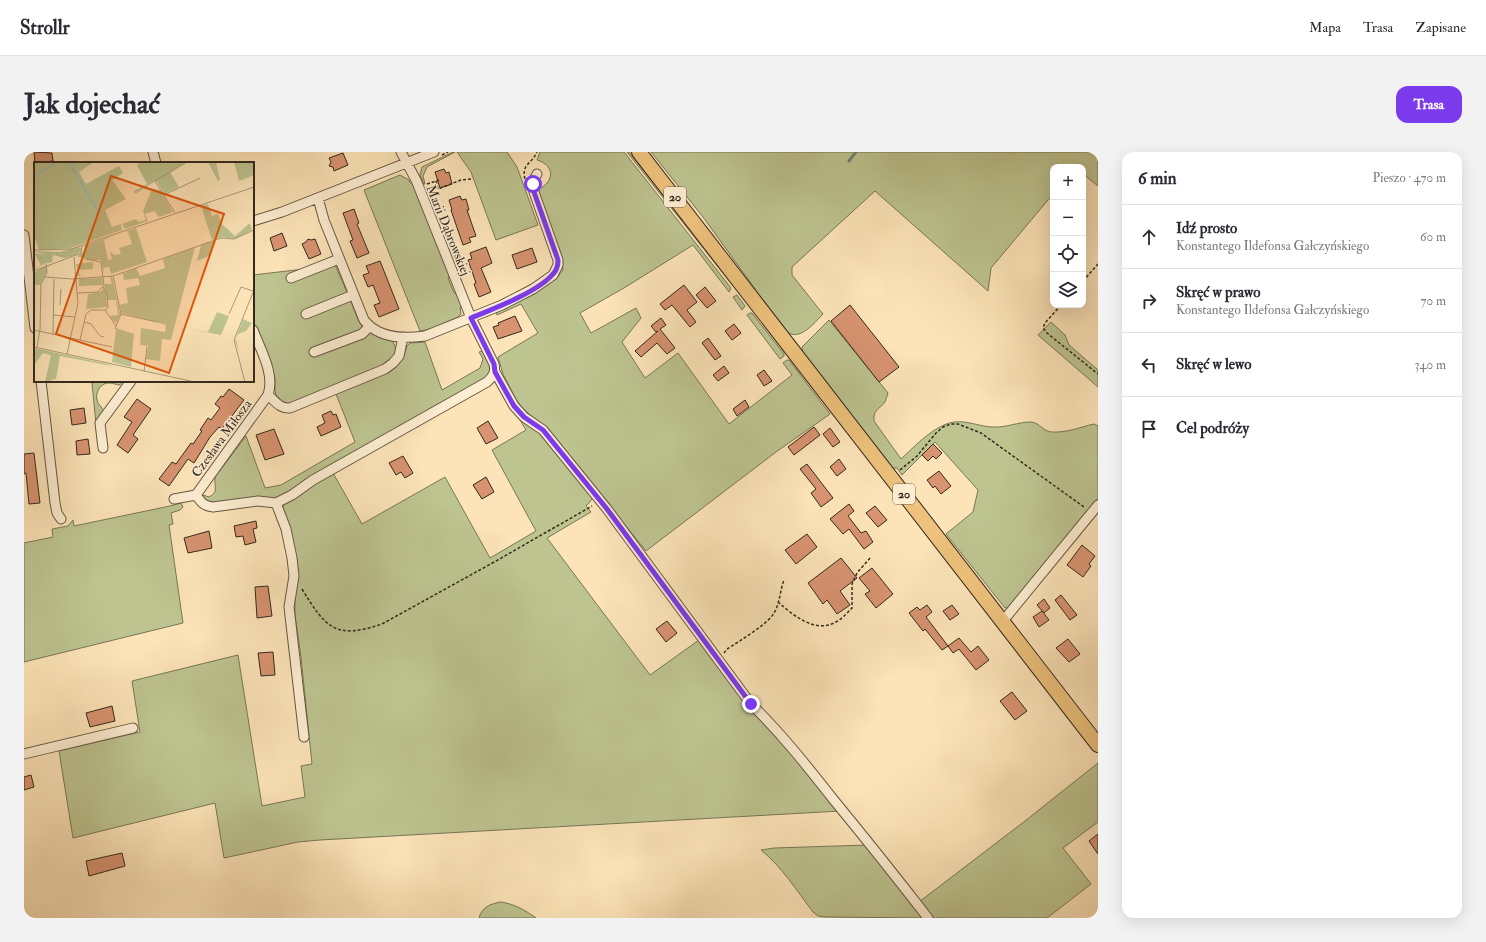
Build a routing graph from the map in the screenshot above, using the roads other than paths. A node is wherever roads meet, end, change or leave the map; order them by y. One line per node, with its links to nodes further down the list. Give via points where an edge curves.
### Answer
1 (153, 152): 5 (street)
2 (401, 152): 6 (street, Marii Dąbrowskiej)
3 (434, 152): 6 (street)
4 (639, 152): 33 (main road, 20)
5 (156, 162)
6 (407, 164): 8 (street); 17 (street, Marii Dąbrowskiej, via 416,180)
7 (537, 174): 17 (street, via 533,184 534,192 558,260 557,270 533,289)
8 (318, 198): 9 (street); 12 (street)
9 (254, 221)
10 (24, 235): 11 (street)
11 (28, 249): 15 (street)
12 (339, 259): 13 (street); 14 (street)
13 (291, 278)
14 (353, 295): 16 (street); 18 (street)
15 (34, 309)
16 (306, 314)
17 (471, 318): 20 (street, via 425,336); 22 (street, Marii Dąbrowskiej, via 494,364)
18 (369, 327): 20 (street, via 384,334); 21 (street, via 362,334)
19 (254, 333): 25 (street, Czesława Miłosza, via 269,371 271,387)
20 (403, 337): 25 (street, via 399,356 394,363 374,374 290,408 281,407)
21 (314, 352)
22 (495, 372): 29 (street, via 487,382); 38 (street, Marii Dąbrowskiej, via 514,406 524,417 543,430 601,501 751,704 768,720 819,781)
23 (41, 382): 32 (street, via 55,504)
24 (130, 382): 26 (street, via 100,423)
25 (268, 395): 27 (street, Czesława Miłosza)
26 (103, 448)
27 (196, 495): 28 (street, Czesława Miłosza); 29 (street, via 206,506 258,501)
28 (174, 499)
29 (276, 503): 35 (street, via 286,529 292,558 294,576 289,607)
30 (1098, 505): 31 (street)
31 (1095, 516): 33 (street)
32 (61, 519)
33 (1003, 621): 36 (main road, 20)
34 (132, 728): 37 (street)
35 (304, 736)
36 (1098, 745)
37 (24, 754)
38 (928, 918)

